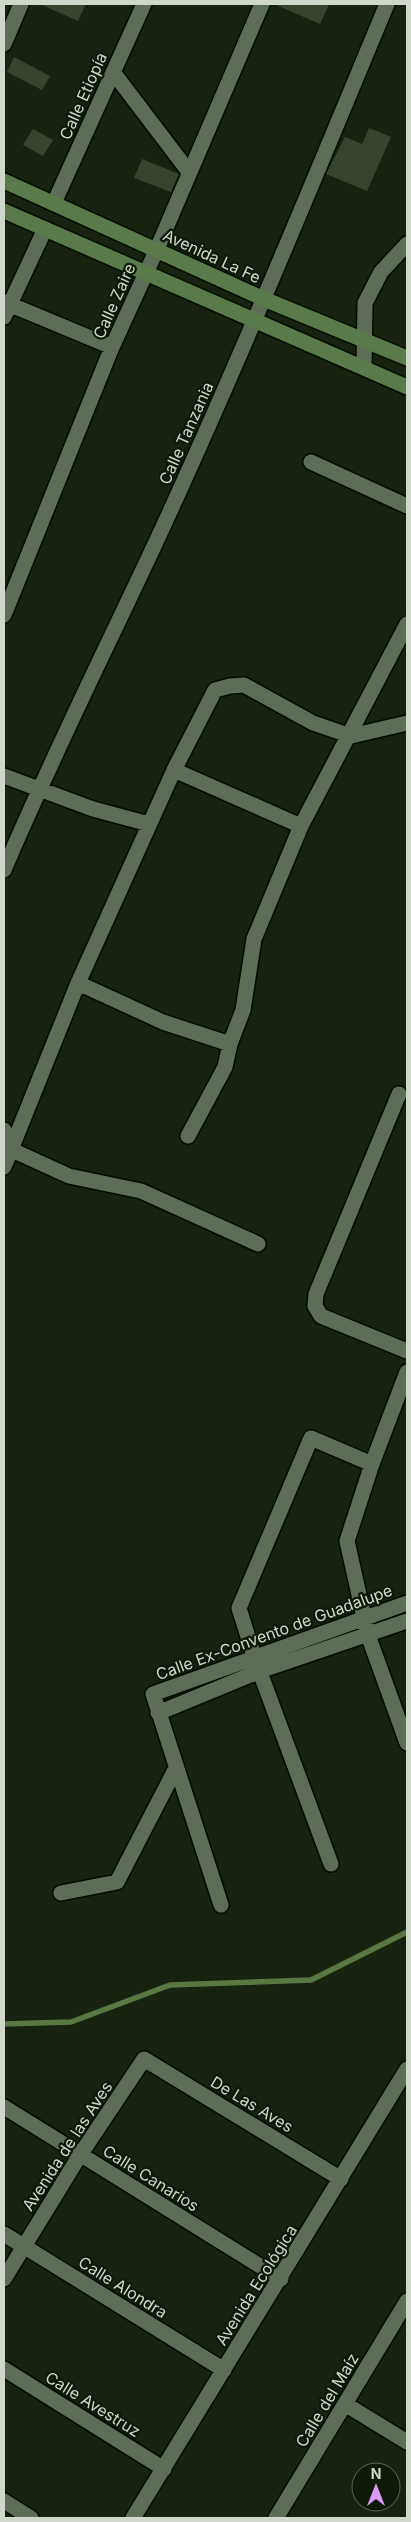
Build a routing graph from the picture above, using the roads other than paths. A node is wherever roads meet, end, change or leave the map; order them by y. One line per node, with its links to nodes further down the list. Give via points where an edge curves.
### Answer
1 (21, 4): 5 (street)
2 (144, 4): 6 (street, Calle Etiopía)
3 (262, 4): 7 (street, Calle Zaire)
4 (387, 4): 15 (street, Calle Tanzania)
5 (4, 44)
6 (113, 72): 7 (street); 9 (street, Calle Etiopía)
7 (189, 172): 13 (street, Calle Zaire)
8 (4, 181): 9 (street, Avenida La Fe)
9 (54, 204): 13 (street, Avenida La Fe)
10 (4, 211): 11 (street)
11 (45, 229): 14 (street); 16 (street)
12 (407, 244): 18 (street, via 381,272 373,286 366,303)
13 (157, 249): 14 (street, Calle Zaire); 15 (street, Avenida La Fe)
14 (145, 274): 17 (street); 19 (street, Calle Zaire)
15 (264, 299): 17 (street, Calle Tanzania); 18 (street, Avenida La Fe)
16 (5, 308): 19 (street)
17 (254, 322): 21 (street); 31 (street, Calle Tanzania, via 156,541)
18 (365, 341): 20 (street, Avenida La Fe); 21 (street)
19 (112, 347): 25 (street, Calle Zaire)
20 (407, 358)
21 (364, 367): 22 (street)
22 (404, 382)
23 (311, 462): 24 (street)
24 (407, 506)
25 (4, 614)
26 (407, 624): 28 (street)
27 (407, 723): 28 (street)
28 (351, 736): 29 (street, via 313,723 244,685 230,686 215,690); 33 (street)
29 (174, 770): 32 (street); 33 (street)
30 (4, 776): 31 (street)
31 (38, 790): 32 (street); 34 (street, Calle Tanzania)
32 (149, 824): 35 (street)
33 (301, 826): 36 (street, via 254,939 243,1010)
34 (4, 870)
35 (78, 983): 36 (street, via 163,1022); 40 (street)
36 (230, 1044): 39 (street, via 225,1067)
37 (399, 1094): 43 (street, via 316,1294 315,1306 322,1316)
38 (4, 1130): 40 (street)
39 (188, 1136)
40 (12, 1150): 41 (street); 42 (street, via 69,1176 141,1191)
41 (4, 1167)
42 (258, 1244)
43 (407, 1351)
44 (407, 1372): 45 (street)
45 (372, 1464): 47 (street, via 348,1541); 50 (street, via 312,1438 239,1608)
46 (407, 1603): 47 (street, Calle Ex-Convento de Guadalupe)
47 (364, 1619): 49 (street); 50 (street, Calle Ex-Convento de Guadalupe)
48 (407, 1621): 49 (street, Calle Ex-Convento de Guadalupe)
49 (368, 1635): 51 (street, Calle Ex-Convento de Guadalupe); 53 (street)
50 (254, 1656): 51 (street); 52 (street, Calle Ex-Convento de Guadalupe, via 153,1694)
51 (260, 1671): 52 (street, Calle Ex-Convento de Guadalupe); 55 (street)
52 (158, 1713): 54 (street)
53 (407, 1743)
54 (176, 1768): 56 (street, via 117,1882); 57 (street)
55 (331, 1864)
56 (61, 1893)
57 (221, 1905)
58 (144, 2059): 61 (street, Avenida de las Aves); 62 (street, De Las Aves)
59 (407, 2069): 62 (street, Avenida Ecológica)
60 (4, 2107): 61 (street, Calle Canarios)
61 (80, 2155): 64 (street, Avenida de las Aves); 66 (street, Calle Canarios)
62 (341, 2179): 66 (street, Avenida Ecológica)
63 (4, 2234): 64 (street, Calle Alondra)
64 (24, 2246): 65 (street, Avenida de las Aves); 69 (street, Calle Alondra)
65 (4, 2279)
66 (281, 2279): 69 (street, Avenida Ecológica)
67 (407, 2301): 70 (street, Calle del Maíz)
68 (4, 2369): 72 (street, Calle Avestruz)
69 (224, 2370): 72 (street, Avenida Ecológica)
70 (345, 2404): 71 (street); 76 (street, Calle del Maíz)
71 (407, 2442)
72 (164, 2469): 75 (street, Avenida Ecológica)
73 (4, 2501): 74 (street)
74 (31, 2518)
75 (133, 2518)
76 (276, 2518)

